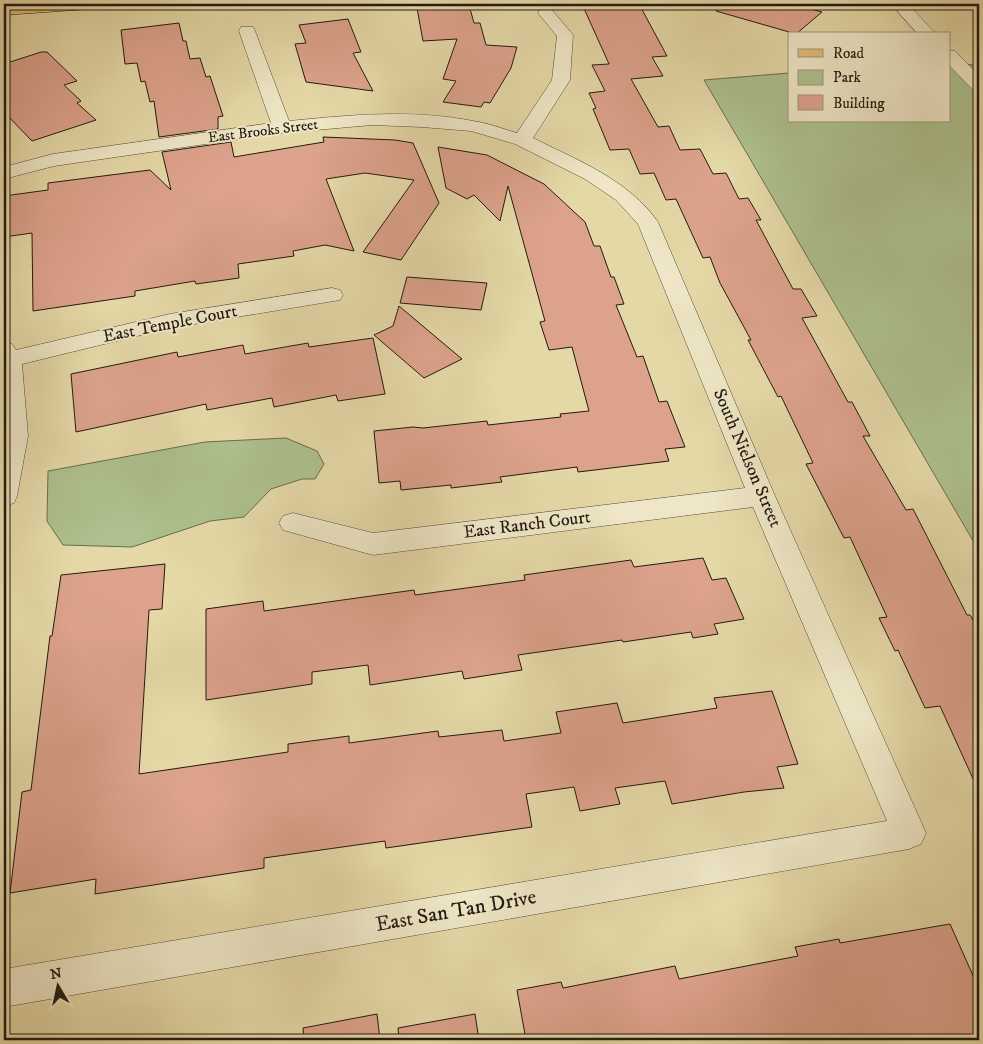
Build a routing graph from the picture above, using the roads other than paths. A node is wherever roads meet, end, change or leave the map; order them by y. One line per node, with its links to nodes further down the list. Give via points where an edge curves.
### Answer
1 (89, 4): 3 (main road)
2 (899, 4): 6 (street)
3 (4, 10)
4 (546, 13): 10 (street, via 565,35 561,80)
5 (247, 31): 9 (street)
6 (926, 32)
7 (950, 56): 8 (street)
8 (979, 86)
9 (282, 127): 10 (street, East Brooks Street, via 372,119 422,121 472,126); 11 (street, East Brooks Street, via 53,160)
10 (522, 140): 15 (street, South Nielson Street, via 592,175 623,196 648,222)
11 (4, 172)
12 (332, 295): 13 (street, East Temple Court, via 170,321)
13 (7, 354): 14 (street, via 15,436)
14 (4, 496)
15 (762, 496): 16 (street, East Ranch Court, via 373,544); 17 (street, South Nielson Street)
16 (294, 523)
17 (908, 833): 18 (street, East San Tan Drive)
18 (4, 988)

